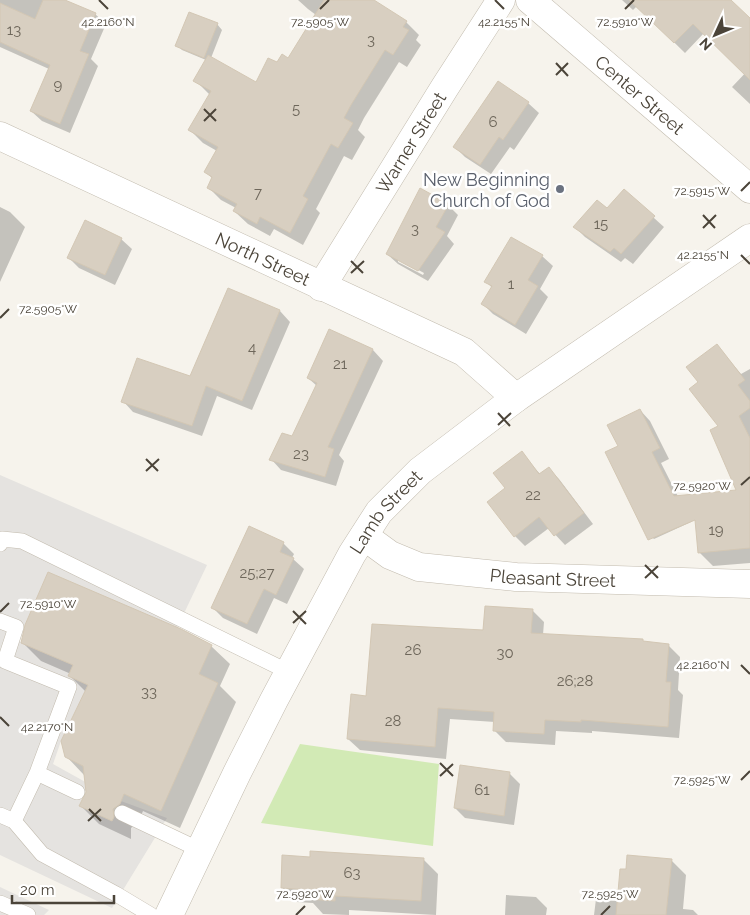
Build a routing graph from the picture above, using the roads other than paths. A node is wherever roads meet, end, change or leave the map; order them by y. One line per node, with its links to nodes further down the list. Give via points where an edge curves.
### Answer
1 (502, 0): 6 (street, Warner Street, via 444,87)
2 (530, 0): 4 (street, Center Street)
3 (0, 136): 6 (street, North Street)
4 (750, 189)
5 (750, 238): 7 (street, Lamb Street)
6 (321, 287): 7 (street, North Street, via 464,352)
7 (516, 398): 8 (street, Lamb Street, via 420,471 379,512)
8 (364, 536): 10 (street, Pleasant Street, via 390,555 419,567 516,577); 12 (street, Lamb Street)
9 (0, 544): 12 (lane, via 2,539 22,541)
10 (750, 584)
11 (0, 621): 13 (lane, via 16,627 5,661 69,687)
12 (290, 672): 18 (street, Lamb Street)
13 (37, 773): 14 (lane); 17 (lane)
14 (78, 792)
15 (122, 813): 18 (lane)
16 (0, 815): 17 (lane)
17 (14, 821): 21 (lane, via 42,854)
18 (200, 850): 22 (street, Lamb Street)
19 (0, 903): 20 (lane)
20 (28, 915)
21 (150, 915)
22 (169, 915)

